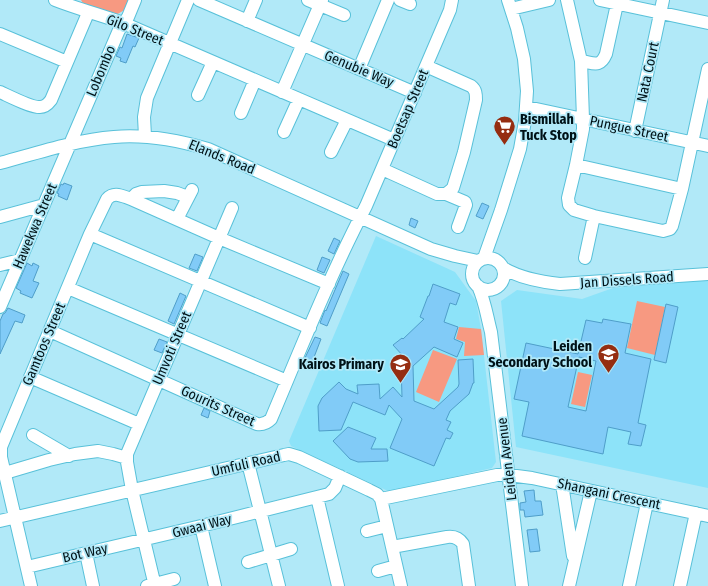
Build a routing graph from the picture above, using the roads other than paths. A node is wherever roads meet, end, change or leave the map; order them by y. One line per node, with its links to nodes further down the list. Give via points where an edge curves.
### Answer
1 (55, 0): 13 (street, Gilo Street)
2 (135, 0): 19 (street, Lobombo)
3 (188, 0): 22 (street)
4 (199, 0): 18 (street, Genubie Way)
5 (256, 0): 18 (street)
6 (388, 0): 28 (street)
7 (452, 0): 27 (street, Boetsap Street)
8 (549, 0): 14 (street)
9 (567, 0): 24 (street)
10 (663, 0): 16 (street, Nata Court)
11 (316, 2): 17 (street); 23 (street)
12 (611, 2): 16 (street); 24 (street, via 606,54 598,64)
13 (74, 4): 15 (street, Gilo Street)
14 (509, 5): 36 (street, via 524,59)
15 (88, 13): 19 (street, Gilo Street); 25 (street)
16 (660, 13): 20 (street); 40 (street, Nata Court)
17 (344, 15)
18 (247, 21): 23 (street, Genubie Way)
19 (123, 23): 22 (street, Gilo Street); 45 (street, Lobombo)
20 (708, 23)
21 (0, 34): 25 (street)
22 (169, 43): 26 (street, Gilo Street); 42 (street, via 147,98)
23 (302, 45): 28 (street, Genubie Way); 32 (street)
24 (581, 61): 38 (street)
25 (67, 62): 31 (street, via 51,100 44,106 37,107)
26 (213, 62): 30 (street, Gilo Street); 34 (street)
27 (426, 66): 33 (street, Boetsap Street); 52 (street, via 471,86 476,94 462,159 453,188)
28 (359, 69): 33 (street, Genubie Way)
29 (708, 69): 44 (street)
30 (255, 80): 32 (street, Gilo Street); 37 (street)
31 (0, 92)
32 (282, 92): 35 (street, Gilo Street)
33 (415, 93): 43 (street, Boetsap Street)
34 (198, 95)
35 (299, 99): 39 (street, Gilo Street); 41 (street)
36 (526, 107): 38 (street, Pungue Street); 56 (street, via 520,149)
37 (241, 113)
38 (583, 119): 40 (street, Pungue Street); 49 (street)
39 (347, 120): 43 (street, Gilo Street); 47 (street)
40 (635, 131): 44 (street, Pungue Street)
41 (284, 132)
42 (145, 136): 45 (street, Elands Road, via 115,136); 59 (street, Elands Road, via 177,140 208,149)
43 (394, 140): 50 (street, Boetsap Street)
44 (692, 143): 46 (street, Pungue Street); 51 (street)
45 (70, 144): 48 (street, Elands Road); 54 (street, Hawekwa Street)
46 (708, 146)
47 (331, 152)
48 (0, 163)
49 (576, 165): 51 (street); 57 (street, via 568,198 569,205 574,210)
50 (382, 169): 52 (street, via 437,194); 59 (street, Boetsap Street)
51 (682, 189): 57 (street, via 674,222 663,231)
52 (446, 194): 61 (street, via 466,203)
53 (131, 199): 60 (street, Gamtoos Street); 60 (street, via 142,192 190,194); 62 (street, Gamtoos Street, via 116,194 109,196)
54 (44, 205): 58 (street); 66 (street, Hawekwa Street)
55 (232, 208): 63 (street, Umvoti Street)
56 (501, 210): 67 (street); 69 (street, via 496,243)
57 (594, 216): 65 (street)
58 (0, 217)
59 (360, 217): 64 (street, Elands Road); 74 (street, Gourits Street)
60 (178, 219): 63 (street, Gamtoos Street)
61 (458, 227)
62 (90, 234): 71 (street); 76 (street, Gamtoos Street)
63 (219, 238): 71 (street, Umvoti Street); 74 (street, Gamtoos Street)
64 (431, 249): 67 (street, Elands Road); 72 (street, Elands Road, via 467,271)
65 (585, 258)
66 (20, 260): 68 (street); 77 (street, Hawekwa Street)
67 (481, 260): 69 (street, via 493,259); 72 (street, via 473,268)
68 (0, 265)
69 (500, 265): 73 (street, Jan Dissels Road, via 509,272); 75 (street, via 503,278)
70 (708, 274): 73 (street, Jan Dissels Road, via 572,284)
71 (201, 281): 78 (street); 81 (street, Umvoti Street)
72 (475, 282): 75 (street, via 484,289); 80 (street, Leiden Avenue, via 484,302)
73 (546, 283): 75 (street, Jan Dissels Road, via 520,282)
74 (329, 284): 78 (street, Gourits Street)
75 (497, 286): 80 (street, Leiden Avenue)
76 (68, 288): 79 (street, Gamtoos Street); 81 (street)
77 (0, 307)
78 (310, 328): 84 (street, Gourits Street)
79 (50, 331): 82 (street, Gamtoos Street); 83 (street, Gourits Street)
80 (491, 332): 91 (street, Leiden Avenue)
81 (178, 334): 83 (street, Umvoti Street); 84 (street)
82 (30, 376): 85 (street); 90 (street, Gamtoos Street, via 1,447)
83 (158, 379): 84 (street, Gourits Street, via 260,425 271,419); 85 (street, Umvoti Street)
84 (287, 381)
85 (139, 424): 88 (street, Umvoti Street)
86 (33, 435): 87 (street)
87 (69, 456): 88 (street, via 98,451); 90 (street)
88 (127, 458): 94 (street, Umvoti Street)
89 (248, 463): 92 (street, Umfuli Road, via 289,454); 94 (street, Umfuli Road); 99 (street)
90 (5, 473): 102 (street, Gamtoos Street)
91 (509, 475): 93 (street, Shangani Crescent); 97 (street); 126 (street, Leiden Avenue)
92 (340, 476): 96 (street, Gwaai Way, via 332,492); 97 (street, Umfuli Road, via 377,494)
93 (562, 484): 95 (street, Shangani Crescent); 113 (street)
94 (132, 490): 102 (street, Umfuli Road); 107 (street, Umvoti Street)
95 (590, 491): 98 (street, Shangani Crescent); 113 (street)
96 (318, 497): 99 (street, Gwaai Way); 123 (street)
97 (381, 499): 105 (street)
98 (647, 503): 100 (street, Shangani Crescent); 128 (street)
99 (261, 512): 104 (street, Gwaai Way); 111 (street)
100 (696, 513): 101 (street, Shangani Crescent); 129 (street)
101 (708, 516)
102 (15, 518): 103 (street, Umfuli Road); 115 (street, Gamtoos Street)
103 (0, 521)
104 (201, 526): 107 (street, Gwaai Way); 121 (street)
105 (387, 526): 106 (street); 108 (street)
106 (367, 531)
107 (144, 540): 110 (street, Bot Way); 118 (street, Umvoti Street)
108 (392, 547): 114 (street); 125 (street, via 452,536 460,540)
109 (291, 549): 111 (street)
110 (86, 553): 115 (street, Bot Way); 120 (street)
111 (271, 555): 112 (street); 122 (street)
112 (248, 562)
113 (574, 563): 127 (street)
114 (396, 566): 116 (street); 124 (street)
115 (27, 567): 119 (street, Gamtoos Street)
116 (378, 571)
117 (174, 579): 118 (street)
118 (152, 585)
119 (31, 586)
120 (93, 586)
121 (216, 586)
122 (279, 586)
123 (338, 586)
124 (401, 586)
125 (469, 586)
126 (522, 586)
127 (569, 586)
128 (629, 586)
129 (680, 586)

